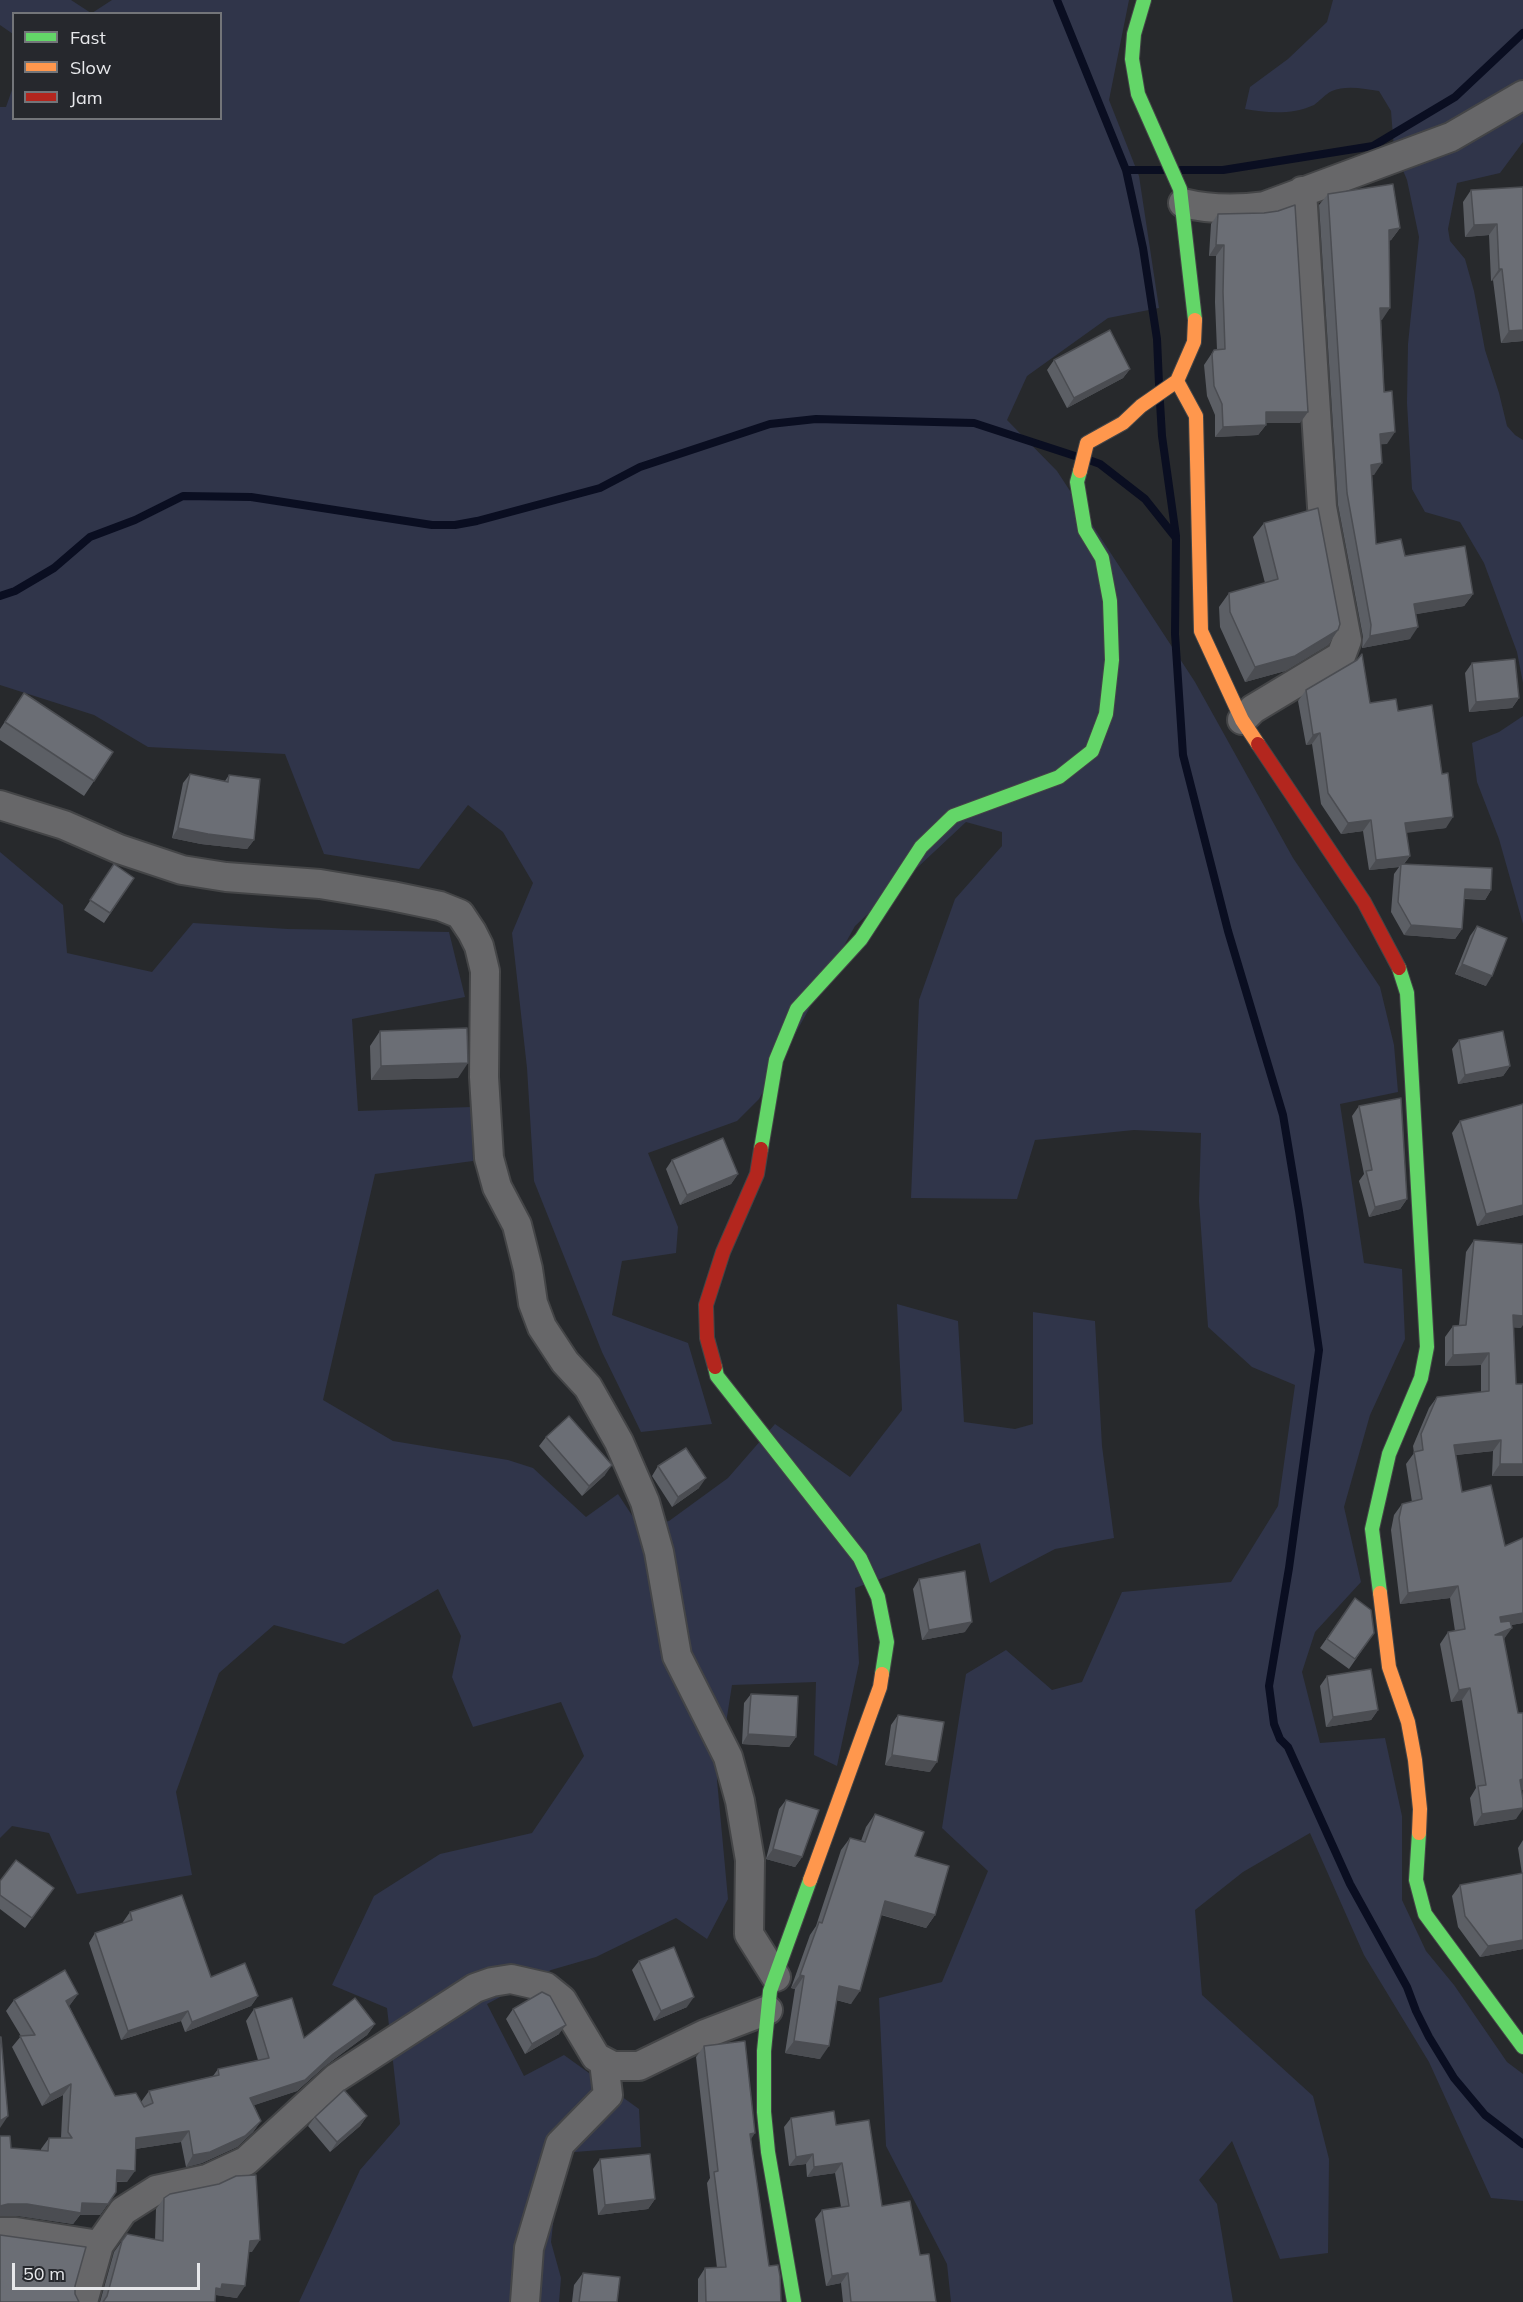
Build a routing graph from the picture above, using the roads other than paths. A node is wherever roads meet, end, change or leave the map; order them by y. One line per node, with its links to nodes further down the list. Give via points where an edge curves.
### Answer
1 (1144, 0): 4 (street, via 1134,34 1132,59 1138,94)
2 (1523, 95): 3 (street, via 1451,137)
3 (1302, 191): 4 (street, via 1265,206 1233,210 1203,208); 6 (street, via 1322,507 1347,640 1341,656 1253,709)
4 (1181, 196): 5 (street, via 1195,323 1194,342)
5 (1178, 381): 6 (street, via 1196,416 1201,631); 8 (street, via 1123,423 1087,443 1077,482 1085,530 1102,558 1110,601 1112,660 1106,714 1092,751 1059,777 953,816 921,847 861,939 797,1009 776,1060 757,1174 723,1252 706,1305 707,1338 717,1376 860,1558 878,1597 887,1642 880,1687)
6 (1242, 720): 10 (street, via 1364,902 1397,961 1407,993 1427,1347 1421,1378 1389,1454 1372,1529 1389,1667 1408,1722 1415,1760 1420,1809 1416,1880 1425,1914)
7 (0, 805): 8 (street, via 182,870 320,884 440,906 460,914 472,932 485,971 484,1077 489,1158 497,1187 517,1225 542,1328 588,1387 619,1442 645,1502 659,1552 676,1656 728,1756 740,1801 750,1860 749,1934)
8 (776, 1977): 9 (street)
9 (768, 2010): 11 (street, via 705,2034 639,2066); 16 (street, via 763,2088 768,2151)
10 (1523, 2047)
11 (604, 2062): 13 (street, via 596,2057 562,2000 546,1987 511,1979 492,1982 336,2078 246,2161 207,2180 156,2190 134,2202 113,2223); 15 (street, via 608,2095 560,2144 529,2248)
12 (0, 2232): 13 (street)
13 (99, 2245): 14 (street)
14 (83, 2302)
15 (525, 2302)
16 (795, 2302)

